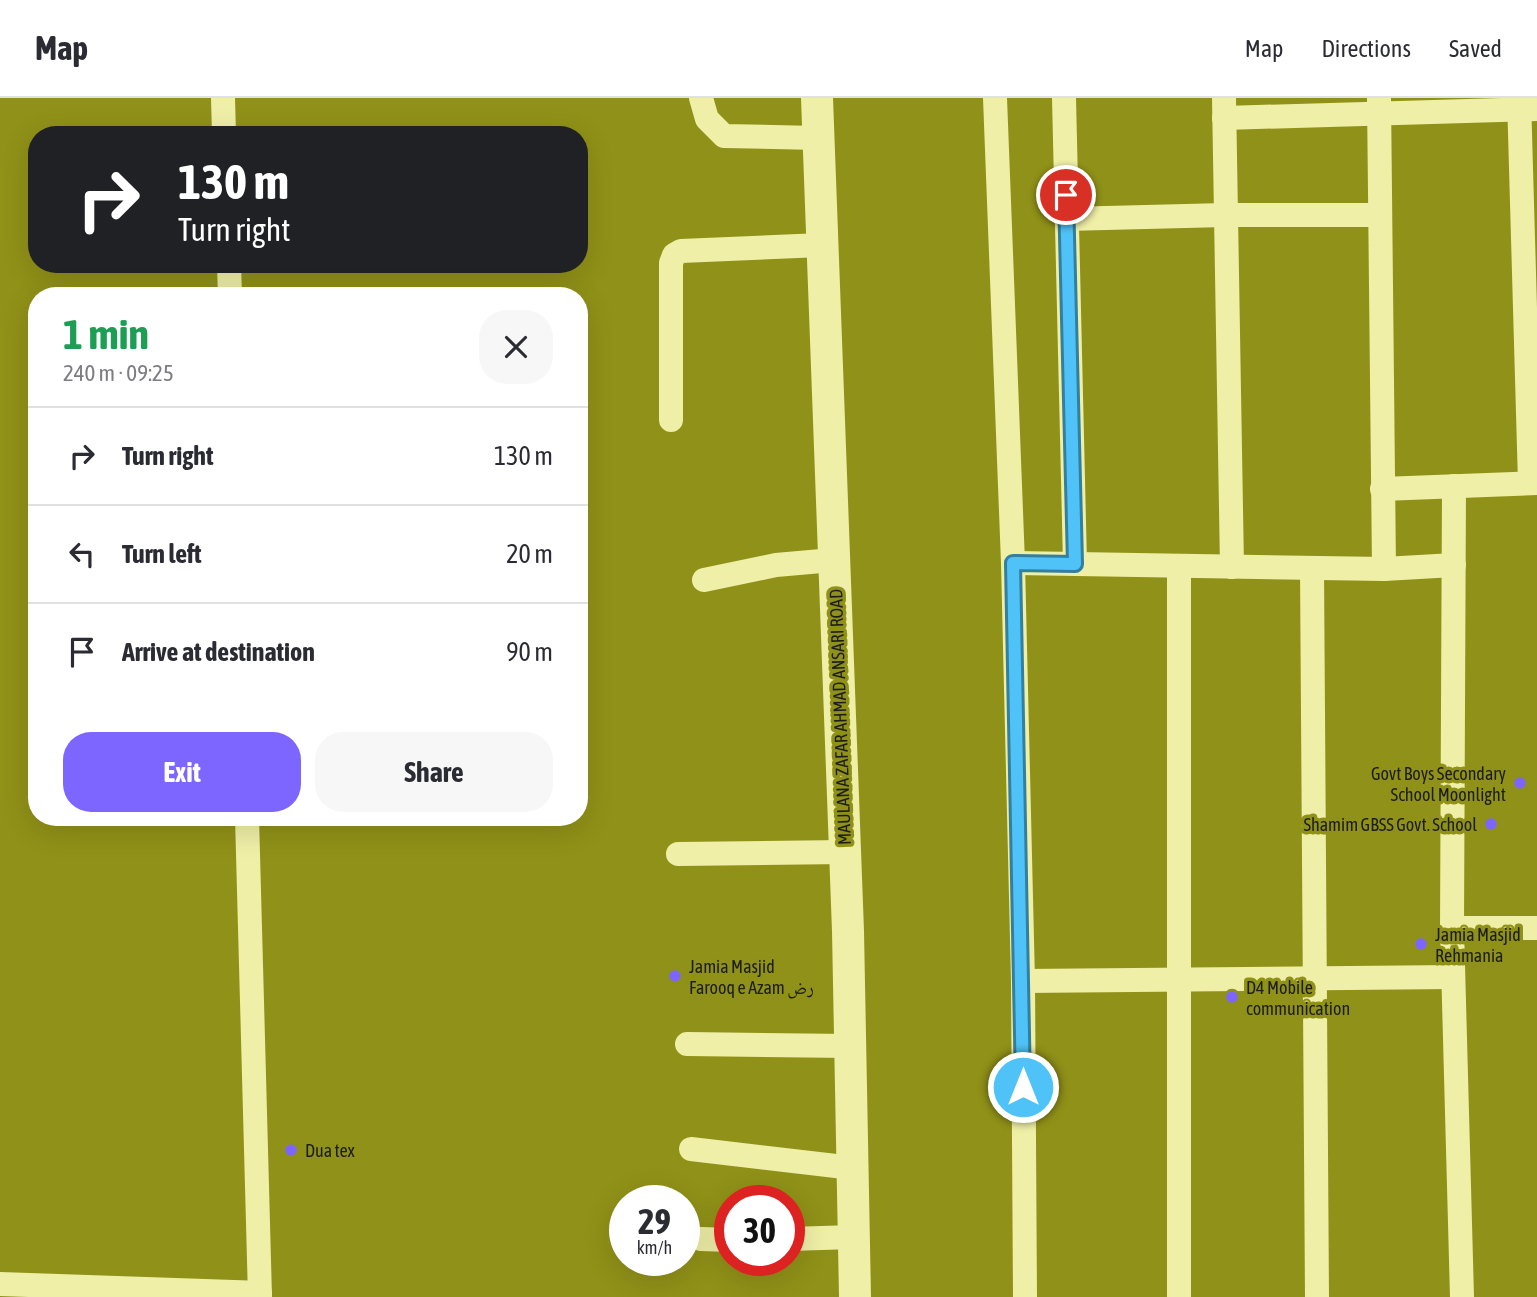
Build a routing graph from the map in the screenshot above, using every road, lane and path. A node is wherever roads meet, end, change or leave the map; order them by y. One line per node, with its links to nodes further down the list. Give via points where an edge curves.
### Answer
1 (223, 98): 9 (street)
2 (701, 98): 10 (street, via 707,119 724,136)
3 (817, 98): 10 (street, MAULANA ZAFAR AHMAD ANSARI ROAD)
4 (995, 98): 20 (street)
5 (1064, 98): 13 (street)
6 (1379, 106): 7 (street); 8 (street); 12 (street)
7 (1525, 106): 16 (street)
8 (1224, 108): 11 (street)
9 (224, 126)
10 (818, 138): 14 (street, MAULANA ZAFAR AHMAD ANSARI ROAD)
11 (1226, 215): 12 (street); 13 (street); 24 (street)
12 (1380, 215): 18 (street)
13 (1066, 219): 21 (street)
14 (822, 245): 15 (street, via 681,251 674,255); 19 (street, MAULANA ZAFAR AHMAD ANSARI ROAD)
15 (671, 419)
16 (1533, 483): 17 (street)
17 (1454, 486): 18 (street); 22 (street)
18 (1382, 489): 26 (street)
19 (833, 560): 27 (street, via 776,565); 29 (street, MAULANA ZAFAR AHMAD ANSARI ROAD)
20 (1013, 563): 21 (street); 36 (street)
21 (1075, 564): 23 (street)
22 (1454, 565): 26 (street); 31 (street)
23 (1179, 566): 24 (street); 35 (street)
24 (1232, 566): 25 (street)
25 (1312, 568): 26 (street); 34 (street)
26 (1384, 569)
27 (704, 580)
28 (247, 826): 46 (street)
29 (845, 852): 30 (street); 38 (street, MAULANA ZAFAR AHMAD ANSARI ROAD)
30 (678, 854)
31 (1452, 928): 32 (street); 33 (street)
32 (1537, 928)
33 (1453, 977): 34 (street); 51 (street)
34 (1315, 979): 35 (street); 50 (street)
35 (1179, 980): 36 (street); 49 (street)
36 (1023, 981): 48 (street)
37 (687, 1044): 38 (street)
38 (850, 1046): 40 (street, MAULANA ZAFAR AHMAD ANSARI ROAD)
39 (691, 1149): 40 (street)
40 (853, 1168): 41 (street, MAULANA ZAFAR AHMAD ANSARI ROAD)
41 (854, 1237): 44 (street); 47 (street, MAULANA ZAFAR AHMAD ANSARI ROAD)
42 (701, 1239): 43 (street)
43 (714, 1239)
44 (805, 1239)
45 (0, 1284): 46 (street)
46 (260, 1295)
47 (855, 1297)
48 (1025, 1297)
49 (1179, 1297)
50 (1317, 1297)
51 (1462, 1297)

